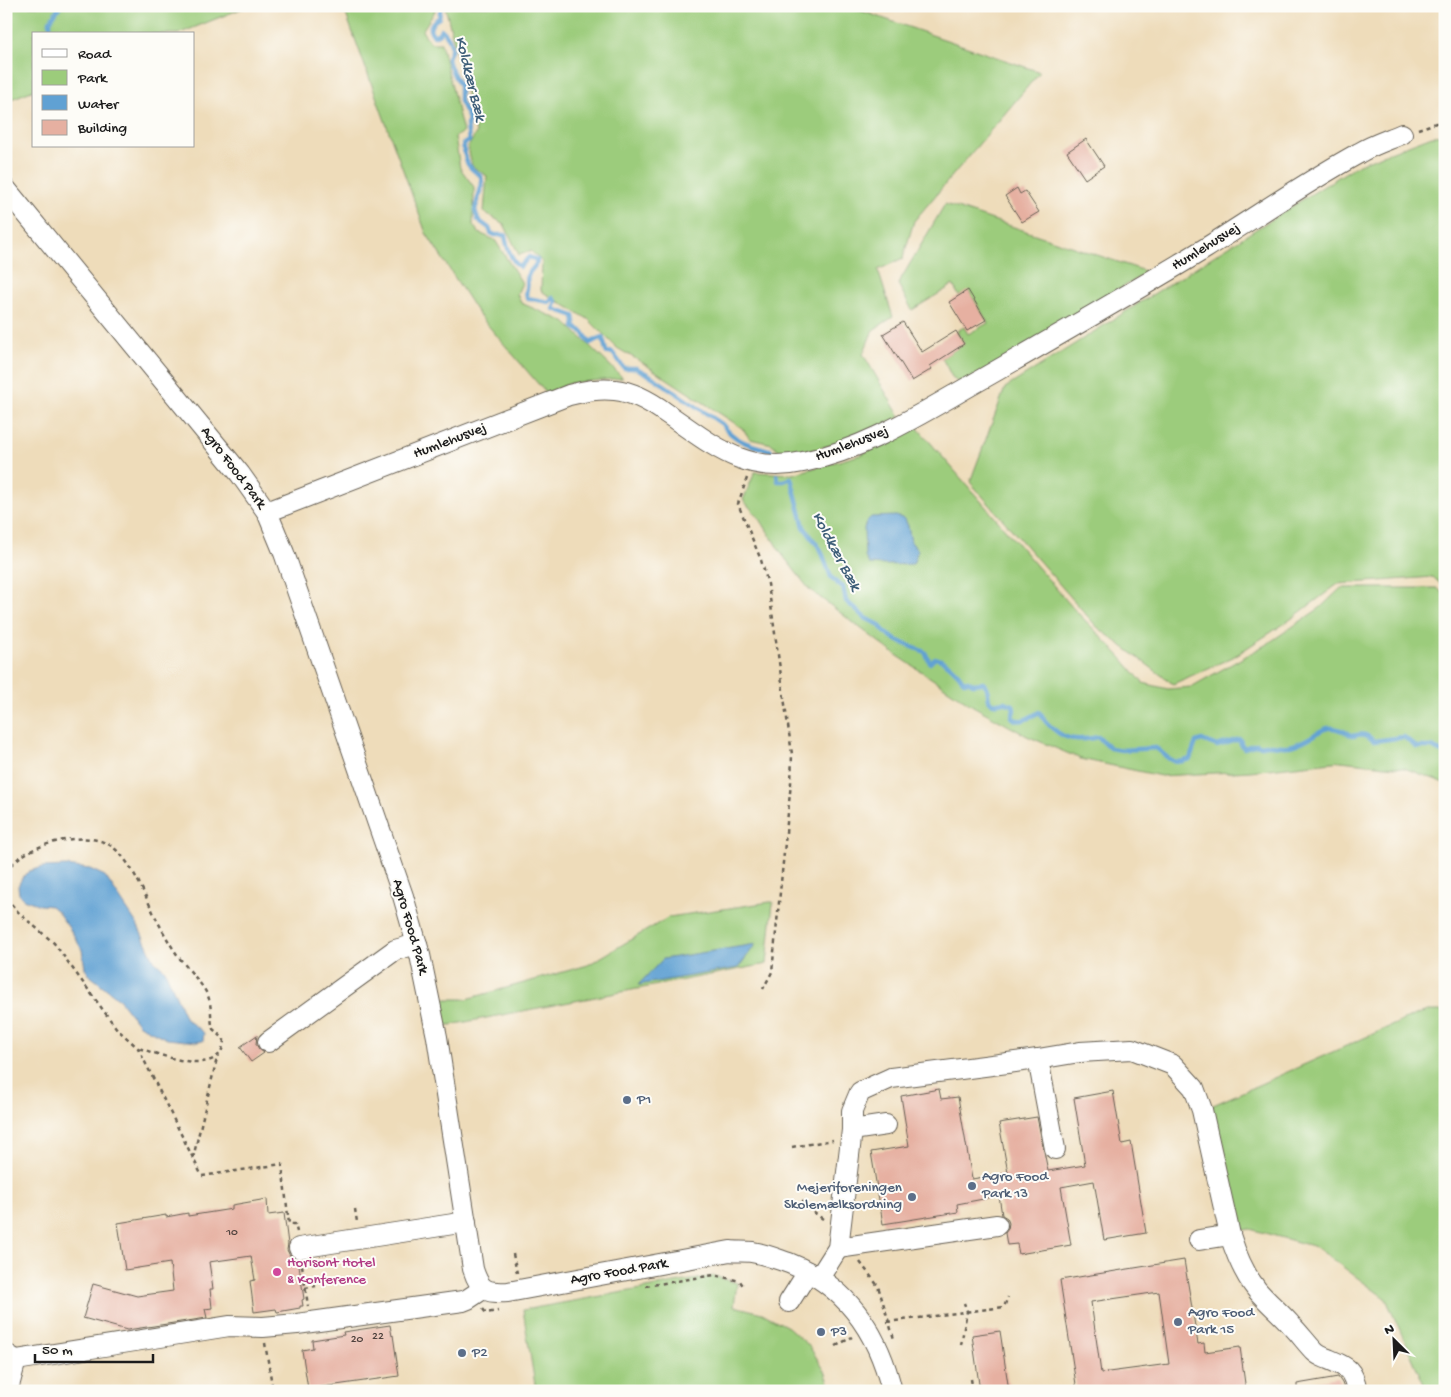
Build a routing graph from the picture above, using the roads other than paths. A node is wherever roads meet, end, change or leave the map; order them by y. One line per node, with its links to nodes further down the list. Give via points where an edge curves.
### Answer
1 (1402, 134): 3 (street, Humlehusvej, via 1317,177 1207,247 906,422 870,440 820,458 784,465 738,458 635,394 591,389 569,394)
2 (6, 188): 3 (street, Agro Food Park, via 234,466)
3 (267, 512): 4 (street, Agro Food Park, via 400,887)
4 (417, 944): 5 (street, via 395,950); 10 (street, Agro Food Park, via 437,1037)
5 (268, 1042)
6 (1038, 1059): 8 (street, via 891,1078 860,1092 852,1112); 9 (street); 12 (street, via 1080,1052 1132,1049 1173,1065 1194,1088 1202,1110)
7 (886, 1125): 8 (street)
8 (851, 1133): 14 (street)
9 (1054, 1149)
10 (466, 1222): 15 (street); 17 (street, Agro Food Park, via 473,1269)
11 (997, 1225): 14 (street)
12 (1230, 1235): 13 (street); 22 (street, via 1245,1273 1257,1290 1314,1352 1350,1371)
13 (1199, 1240)
14 (842, 1242): 16 (street)
15 (299, 1248)
16 (813, 1275): 17 (street, Agro Food Park, via 768,1256 730,1251 508,1292 494,1293); 18 (street); 21 (street, Agro Food Park, via 842,1296 868,1328 884,1362)
17 (483, 1289): 19 (street, via 463,1301 310,1322 263,1327 229,1326)
18 (789, 1302)
19 (11, 1357): 20 (street)
20 (9, 1391)
21 (892, 1391)
22 (1357, 1391)

